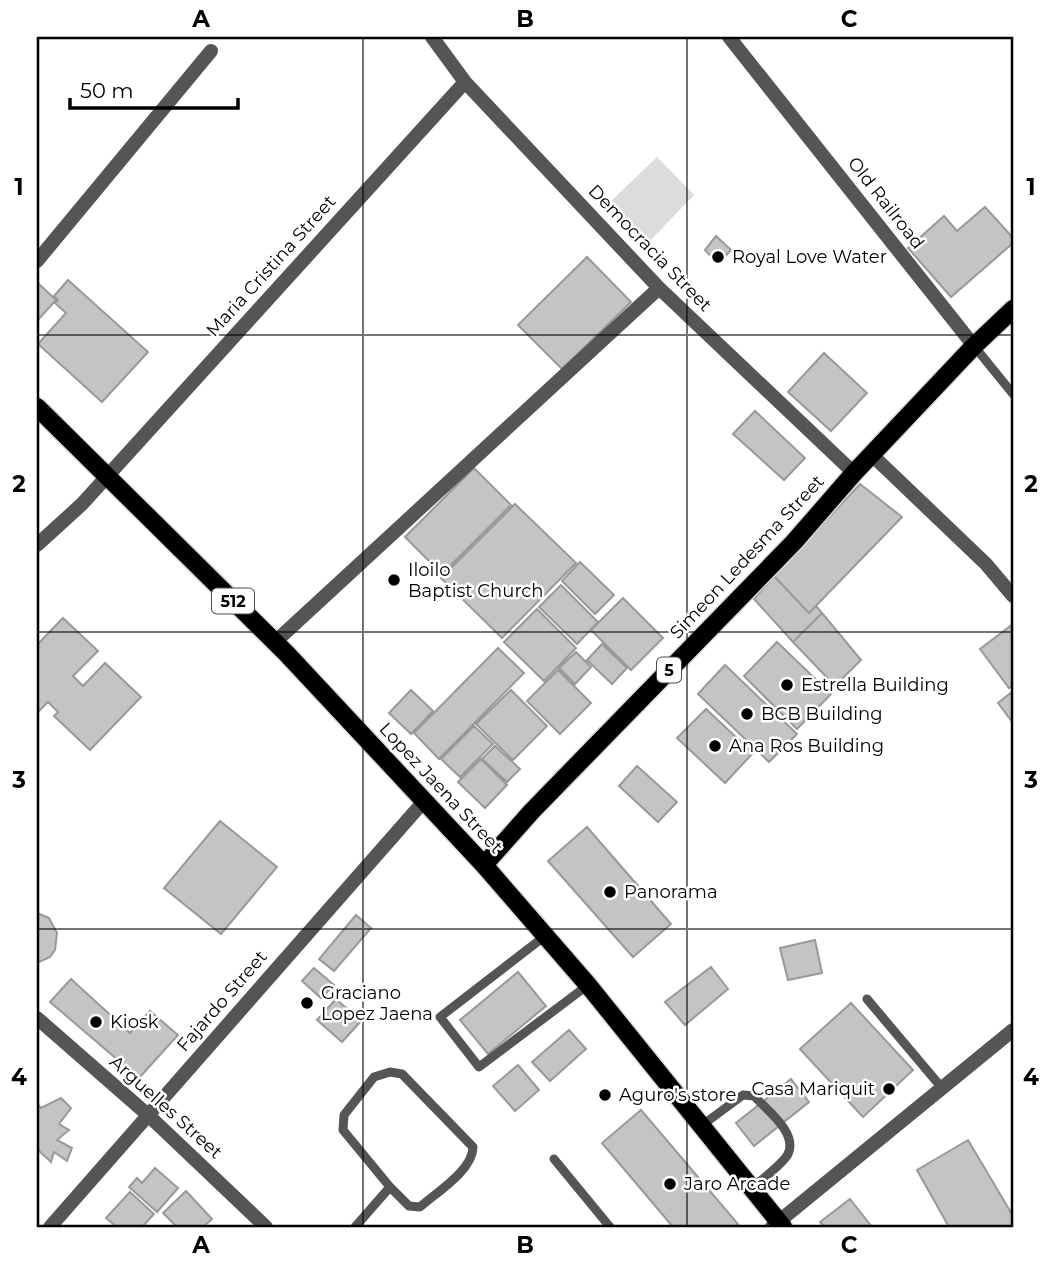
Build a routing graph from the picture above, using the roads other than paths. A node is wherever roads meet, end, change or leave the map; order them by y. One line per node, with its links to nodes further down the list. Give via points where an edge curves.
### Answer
1 (432, 37): 4 (street, Democracia Street)
2 (729, 37): 8 (street, Old Railroad)
3 (211, 51): 5 (street)
4 (465, 82): 6 (street, Democracia Street); 13 (street, Maria Cristina Street)
5 (37, 261)
6 (659, 288): 12 (street, Democracia Street); 16 (street)
7 (1013, 309): 8 (main road, Simeon Ledesma Street / 5)
8 (974, 346): 9 (lane, Old Railroad); 11 (main road, Simeon Ledesma Street / 5)
9 (1013, 394)
10 (37, 407): 13 (main road, Lopez Jaena Street / 512)
11 (872, 455): 12 (main road, Simeon Ledesma Street / 5); 15 (street, via 986,564)
12 (854, 473): 18 (main road, Simeon Ledesma Street / 5, via 794,542)
13 (107, 476): 14 (street, Maria Cristina Street); 16 (main road, Lopez Jaena Street / 512)
14 (37, 545)
15 (1013, 596)
16 (275, 642): 17 (main road, Lopez Jaena Street / 512)
17 (425, 800): 18 (main road, Lopez Jaena Street / 512); 25 (street, Fajardo Street)
18 (484, 865): 19 (main road, Lopez Jaena Street)
19 (545, 936): 20 (main road, Lopez Jaena Street); 20 (lane, via 440,1017 479,1067)
20 (588, 985): 26 (main road, Lopez Jaena Street)
21 (867, 999): 24 (lane)
22 (37, 1018): 25 (street, Arguelles Street)
23 (1013, 1030): 24 (street)
24 (942, 1088): 30 (street)
25 (148, 1115): 31 (street, Fajardo Street); 32 (street, Arguelles Street)
26 (701, 1126): 29 (main road, Lopez Jaena Street); 29 (lane, via 736,1098 754,1096 788,1134 788,1156)
27 (554, 1159): 34 (lane)
28 (390, 1187): 28 (lane, via 409,1206 420,1207 473,1156 473,1147 411,1083 402,1074 390,1072 374,1077 344,1115 343,1129); 33 (lane)
29 (752, 1188): 30 (main road, Lopez Jaena Street)
30 (778, 1225)
31 (50, 1227)
32 (266, 1227)
33 (355, 1227)
34 (610, 1227)

